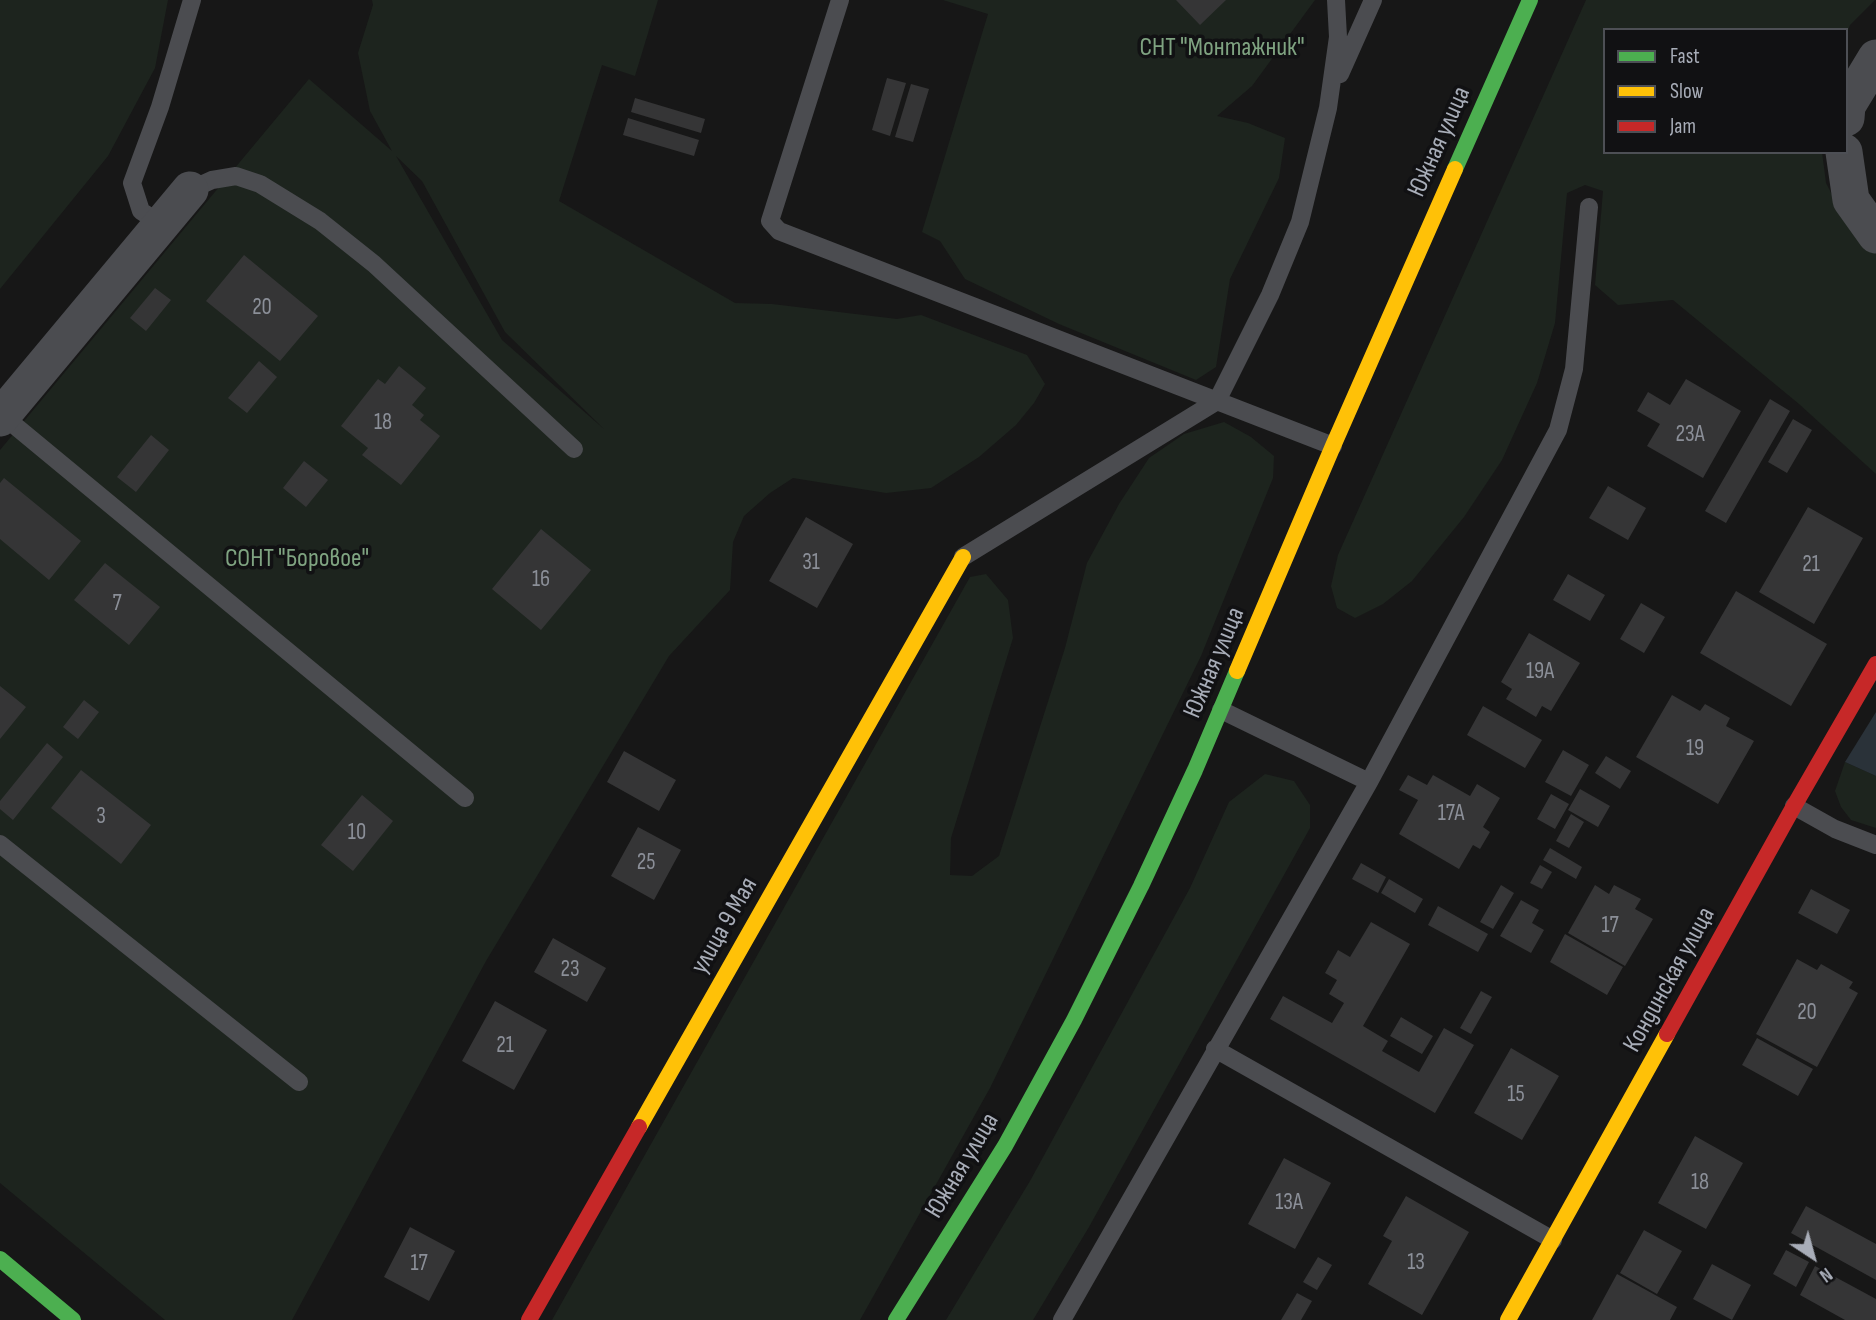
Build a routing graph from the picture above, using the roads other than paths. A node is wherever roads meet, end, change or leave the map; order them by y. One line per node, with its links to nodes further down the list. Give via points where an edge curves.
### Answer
1 (192, 0): 12 (lane, via 132,183 141,211)
2 (840, 0): 14 (lane, via 770,221 779,231)
3 (1336, 0): 8 (lane, via 1338,37)
4 (1373, 0): 8 (lane)
5 (1530, 0): 16 (street, Южная улица)
6 (1876, 58): 7 (street)
7 (1848, 104)
8 (1328, 108): 14 (lane, via 1300,222)
9 (1844, 154): 13 (street, via 1851,200)
10 (190, 190): 12 (street); 17 (lane, via 236,176 260,184 320,221 374,264)
11 (1589, 207): 21 (lane, via 1574,369 1558,430)
12 (161, 224): 15 (street)
13 (1876, 235)
14 (1217, 401): 16 (lane); 18 (lane)
15 (1, 416): 22 (lane)
16 (1333, 446): 20 (street, Южная улица)
17 (575, 449)
18 (963, 557): 31 (street, улица 9 Мая)
19 (1876, 664): 23 (street, Кондинская улица)
20 (1221, 710): 21 (lane); 32 (street, Южная улица, via 1074,1020 1005,1146)
21 (1369, 782): 26 (lane)
22 (465, 798)
23 (1794, 806): 25 (lane); 28 (street, Кондинская улица)
24 (0, 844): 27 (lane)
25 (1876, 845)
26 (1216, 1049): 28 (lane); 33 (lane)
27 (299, 1082)
28 (1553, 1240): 34 (street, Кондинская улица)
29 (0, 1259): 30 (street)
30 (74, 1320)
31 (529, 1320)
32 (897, 1320)
33 (1062, 1320)
34 (1508, 1320)

